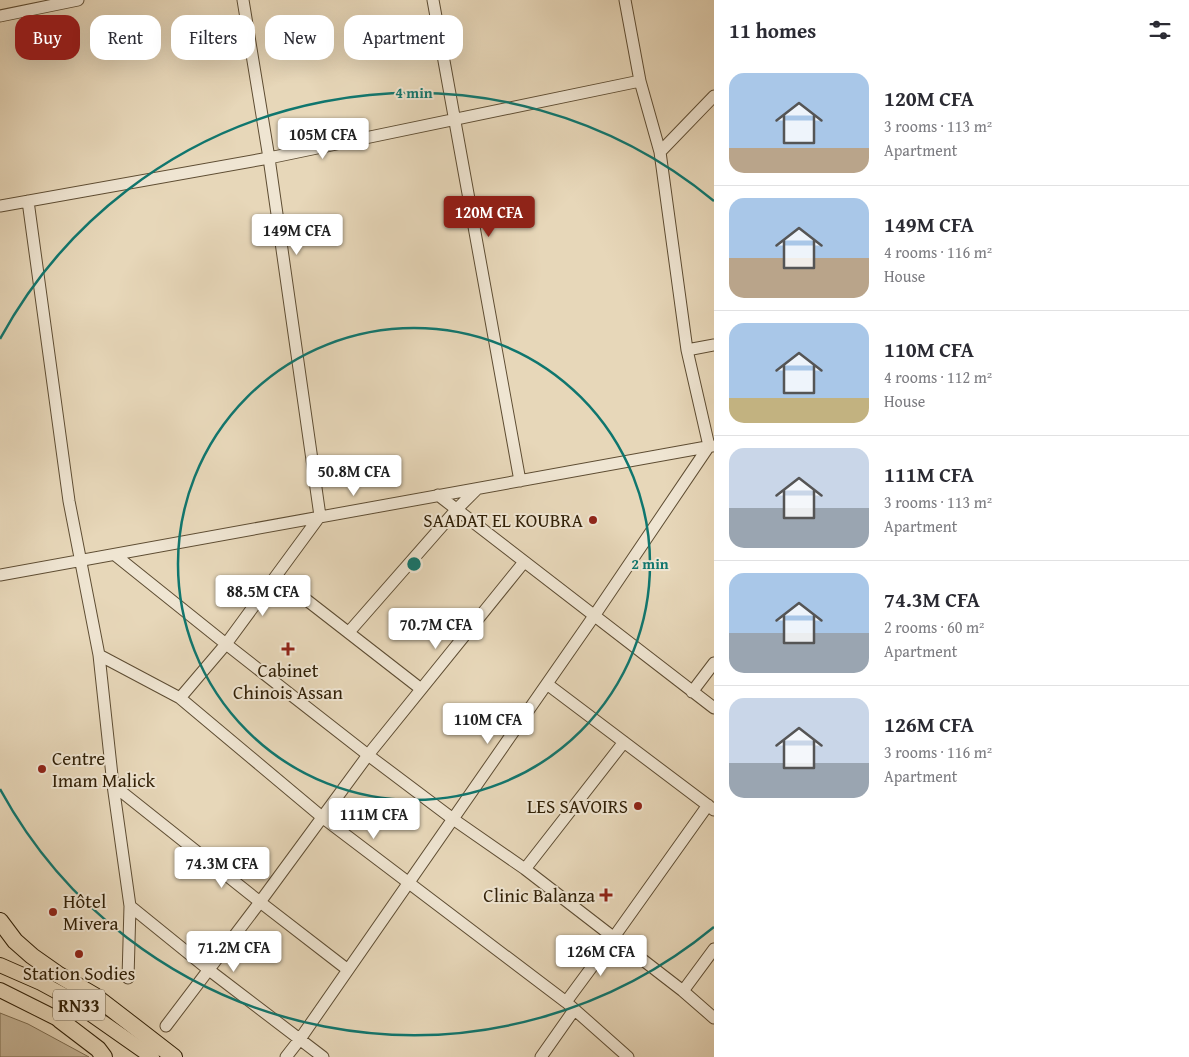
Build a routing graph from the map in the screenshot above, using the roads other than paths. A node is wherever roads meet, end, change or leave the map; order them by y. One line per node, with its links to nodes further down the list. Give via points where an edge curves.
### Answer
1 (78, 0): 5 (street)
2 (243, 0): 10 (street)
3 (433, 0): 8 (street)
4 (625, 0): 6 (street)
5 (0, 16)
6 (640, 81): 8 (street); 9 (street)
7 (714, 96): 9 (street)
8 (454, 120): 10 (street); 16 (street)
9 (660, 152): 14 (street)
10 (269, 158): 11 (street); 20 (street)
11 (28, 201): 12 (street); 22 (street, via 69,501)
12 (0, 206)
13 (714, 345): 14 (street)
14 (687, 350): 15 (street)
15 (712, 446): 16 (street); 26 (street)
16 (520, 481): 17 (street)
17 (477, 489): 18 (street); 19 (street)
18 (438, 495): 19 (street); 20 (street)
19 (456, 510): 23 (street); 27 (street)
20 (320, 516): 21 (street); 25 (street)
21 (115, 555): 22 (street); 28 (street)
22 (80, 559): 24 (street); 29 (street)
23 (524, 562): 26 (street); 32 (street)
24 (0, 575)
25 (277, 577): 27 (street); 28 (street)
26 (594, 616): 31 (street); 33 (street)
27 (349, 632): 32 (street)
28 (226, 644): 34 (street); 37 (street)
29 (99, 655): 34 (street); 38 (street)
30 (714, 663): 33 (street)
31 (547, 684): 36 (street); 41 (street)
32 (421, 689): 37 (street)
33 (692, 692): 35 (street)
34 (180, 698): 40 (street)
35 (714, 708)
36 (624, 742): 39 (street); 42 (street)
37 (368, 755): 40 (street); 41 (street)
38 (113, 785): 44 (street); 45 (street)
39 (711, 808): 47 (street)
40 (322, 818): 43 (street); 44 (street)
41 (452, 819): 42 (street); 43 (street)
42 (525, 869): 47 (street)
43 (408, 882): 51 (street); 55 (street)
44 (260, 902): 50 (street); 51 (street)
45 (130, 906): 50 (street); 52 (street)
46 (0, 921): 63 (highway, via 32,956 94,996)
47 (614, 937): 54 (street); 55 (street)
48 (714, 949): 54 (street)
49 (0, 965): 62 (main road, RN33, via 65,996)
50 (209, 970): 58 (street); 59 (street)
51 (348, 970): 59 (street)
52 (128, 978)
53 (0, 990): 57 (main road, RN33)
54 (683, 991): 56 (street)
55 (570, 1006): 66 (street); 67 (street)
56 (714, 1018)
57 (60, 1020): 60 (highway); 61 (main road, RN33)
58 (166, 1026)
59 (300, 1039): 64 (street); 65 (street)
60 (104, 1057)
61 (112, 1057)
62 (152, 1057)
63 (174, 1057)
64 (286, 1057)
65 (323, 1057)
66 (541, 1057)
67 (628, 1057)

